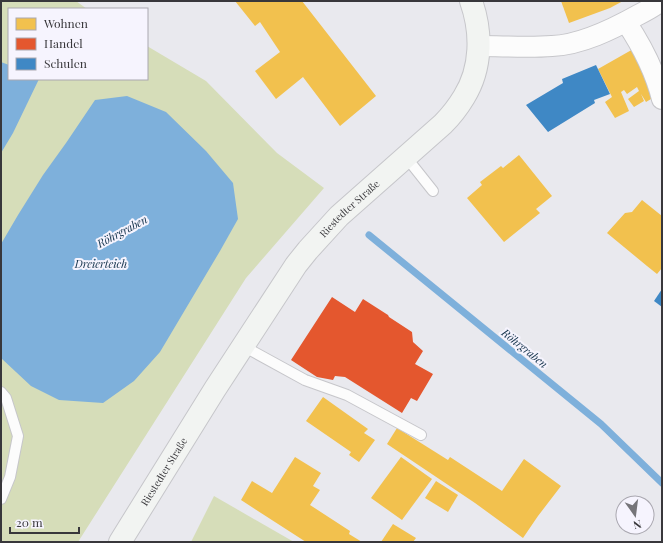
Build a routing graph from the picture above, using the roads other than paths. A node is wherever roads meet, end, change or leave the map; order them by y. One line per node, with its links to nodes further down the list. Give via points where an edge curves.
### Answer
1 (471, 1): 4 (main road, Riestedter Straße, via 478,28)
2 (661, 1): 3 (street)
3 (626, 22): 4 (street, via 573,43 553,46); 5 (street, via 650,64)
4 (479, 46): 6 (main road, Riestedter Straße, via 472,81 465,97 443,124)
5 (662, 99)
6 (406, 157): 7 (lane); 8 (main road, Riestedter Straße, via 339,216 308,250)
7 (433, 191)
8 (243, 346): 10 (lane, via 305,380 347,395); 12 (main road, Riestedter Straße)
9 (1, 392): 11 (lane, via 6,398 18,436 10,477)
10 (421, 435)
11 (1, 499)
12 (120, 542)

